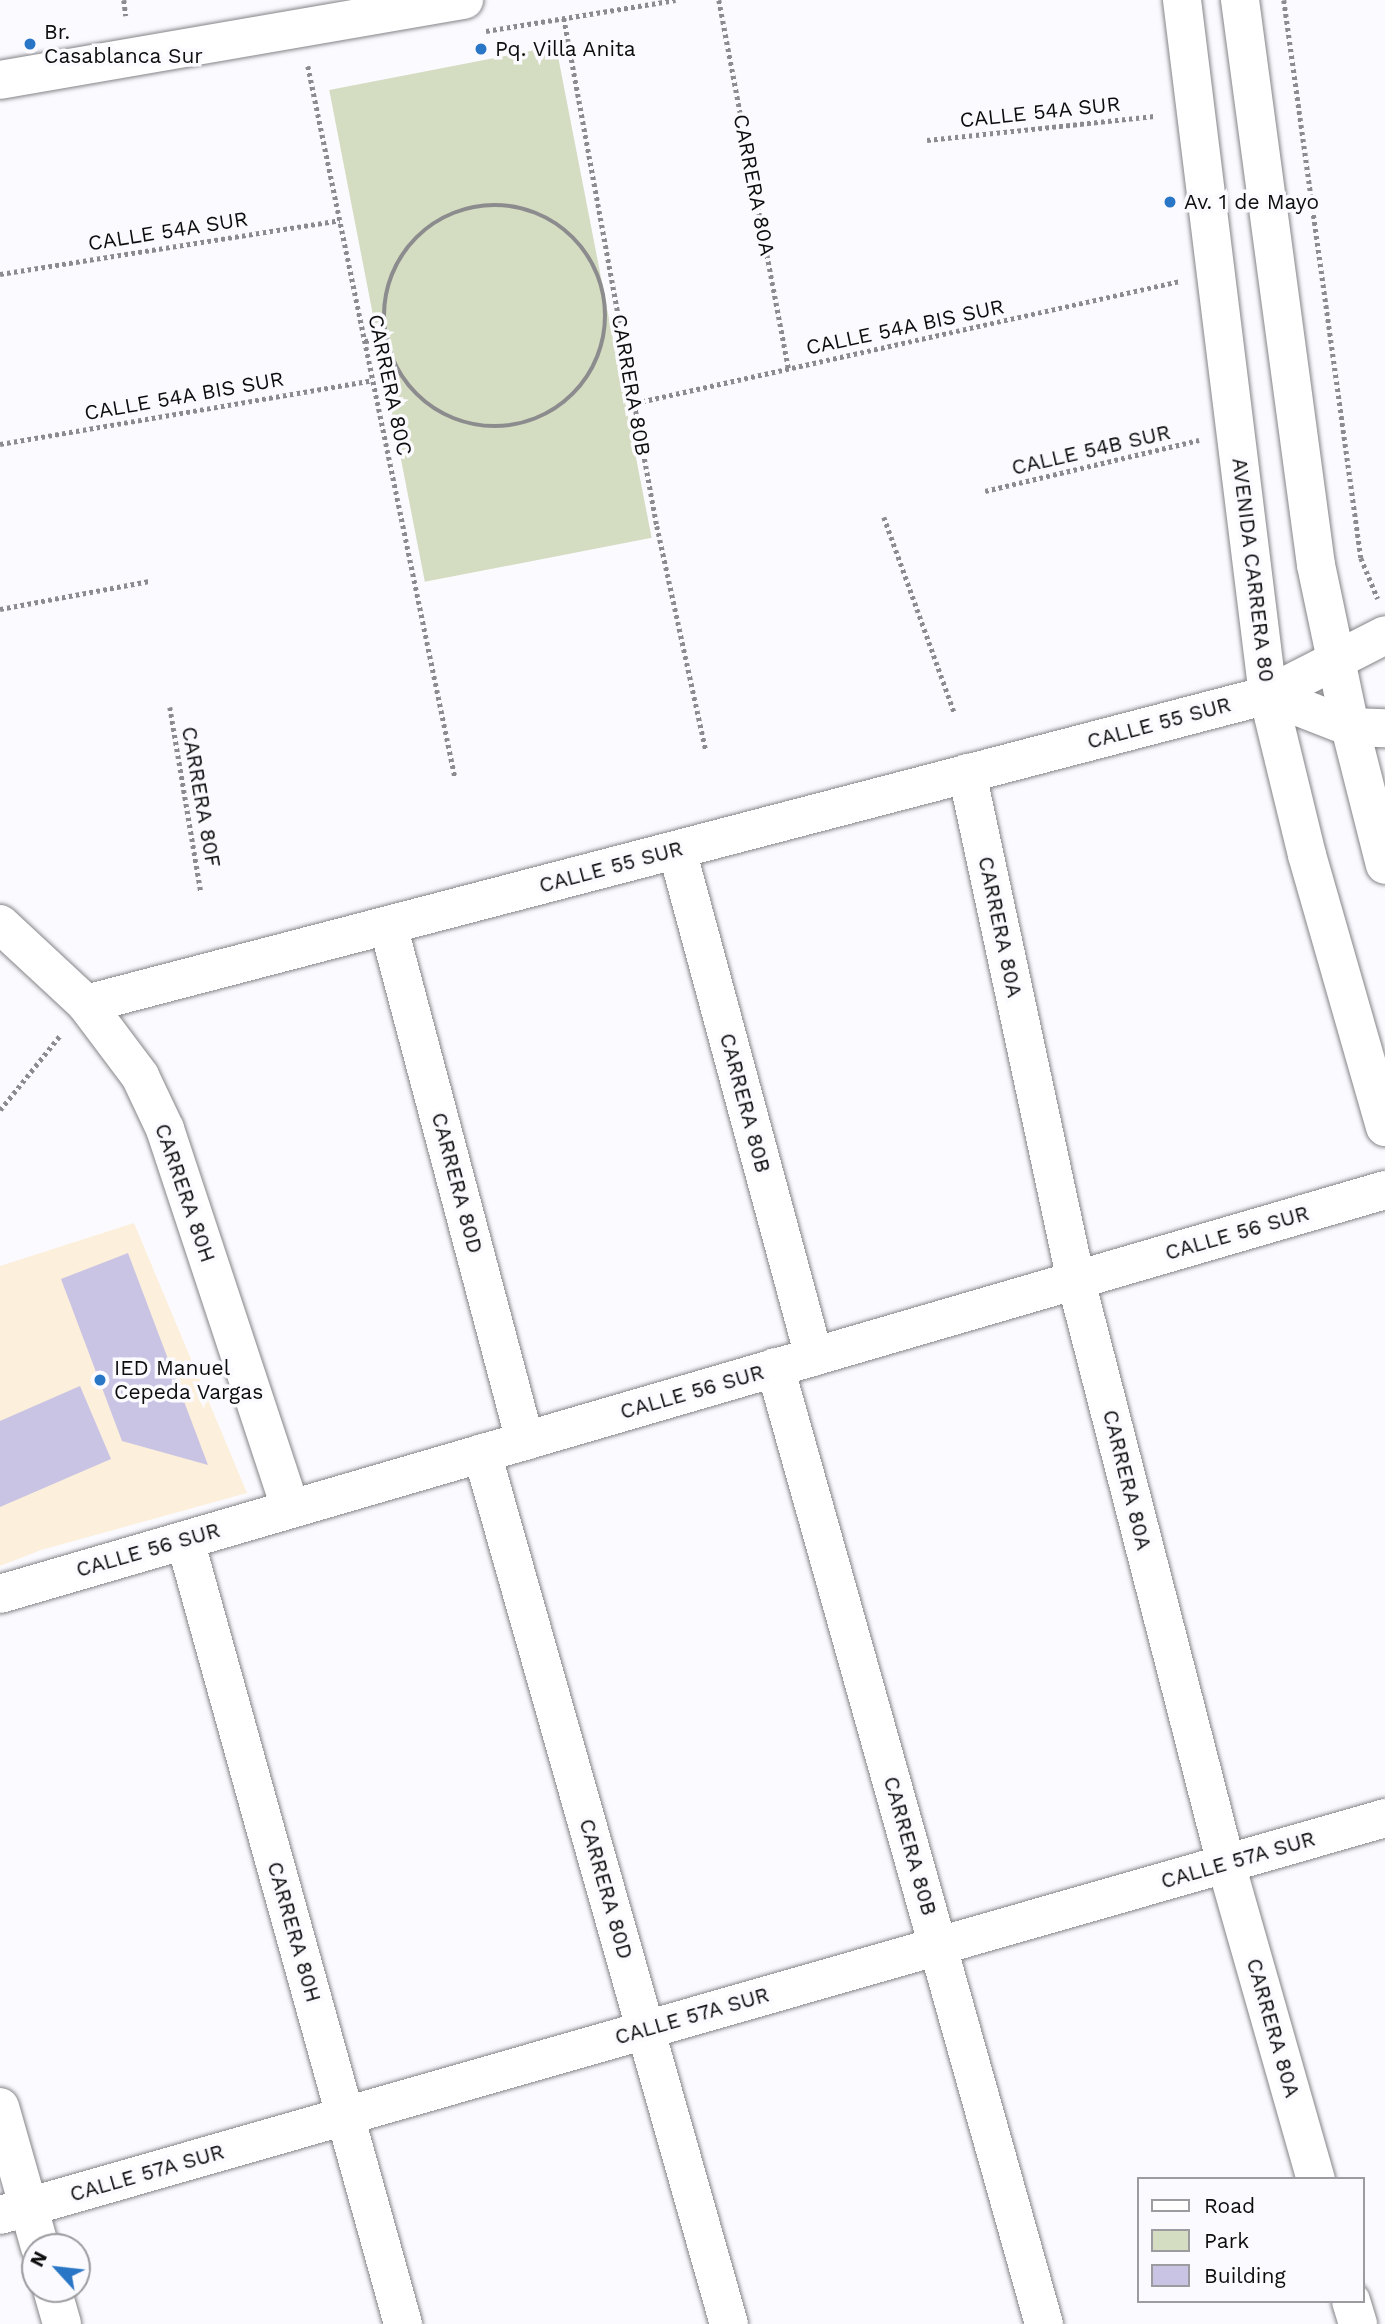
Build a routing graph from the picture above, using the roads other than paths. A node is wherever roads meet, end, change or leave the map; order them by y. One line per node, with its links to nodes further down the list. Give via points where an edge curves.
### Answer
1 (464, 0): 4 (street)
2 (1182, 0): 7 (street, AVENIDA CARRERA 80)
3 (1240, 0): 6 (street, via 1316,565)
4 (0, 79)
5 (1382, 620): 6 (street, CALLE 55 SUR)
6 (1337, 660): 7 (street, CALLE 55 SUR); 8 (street)
7 (1268, 695): 8 (street); 9 (street, CALLE 55 SUR); 15 (street, AVENIDA CARRERA 80, via 1307,855)
8 (1367, 728): 10 (street)
9 (967, 774): 11 (street, CALLE 55 SUR); 17 (street, CARRERA 80A)
10 (1383, 847)
11 (677, 850): 13 (street, CALLE 55 SUR); 18 (street, CARRERA 80B)
12 (0, 924): 14 (street, CARRERA 80H)
13 (388, 925): 14 (street, CALLE 55 SUR); 20 (street, CARRERA 80D)
14 (86, 1004): 22 (street, CARRERA 80H, via 141,1076 165,1129)
15 (1385, 1127)
16 (1385, 1190): 17 (street, CALLE 56 SUR)
17 (1076, 1281): 18 (street, CALLE 56 SUR); 26 (street, CARRERA 80A)
18 (814, 1357): 19 (street, CALLE 56 SUR)
19 (775, 1367): 20 (street, CALLE 56 SUR); 27 (street, CARRERA 80B)
20 (526, 1441): 21 (street, CALLE 56 SUR)
21 (482, 1453): 22 (street, CALLE 56 SUR); 28 (street, CARRERA 80D)
22 (291, 1509): 23 (street, CALLE 56 SUR)
23 (185, 1540): 24 (street, CALLE 56 SUR); 30 (street, CARRERA 80H)
24 (0, 1594)
25 (1385, 1818): 26 (street, CALLE 57A SUR)
26 (1226, 1864): 27 (street, CALLE 57A SUR); 31 (street, CARRERA 80A)
27 (938, 1946): 28 (street, CALLE 57A SUR); 39 (street, CARRERA 80B)
28 (646, 2029): 30 (street, CALLE 57A SUR); 38 (street, CARRERA 80D)
29 (0, 2107): 32 (street)
30 (345, 2116): 32 (street, CALLE 57A SUR); 37 (street, CARRERA 80H)
31 (1315, 2177)
32 (14, 2211): 33 (street)
33 (30, 2233)
34 (56, 2303): 36 (street)
35 (1352, 2303): 40 (street)
36 (62, 2324)
37 (403, 2324)
38 (729, 2324)
39 (1044, 2324)
40 (1358, 2324)

